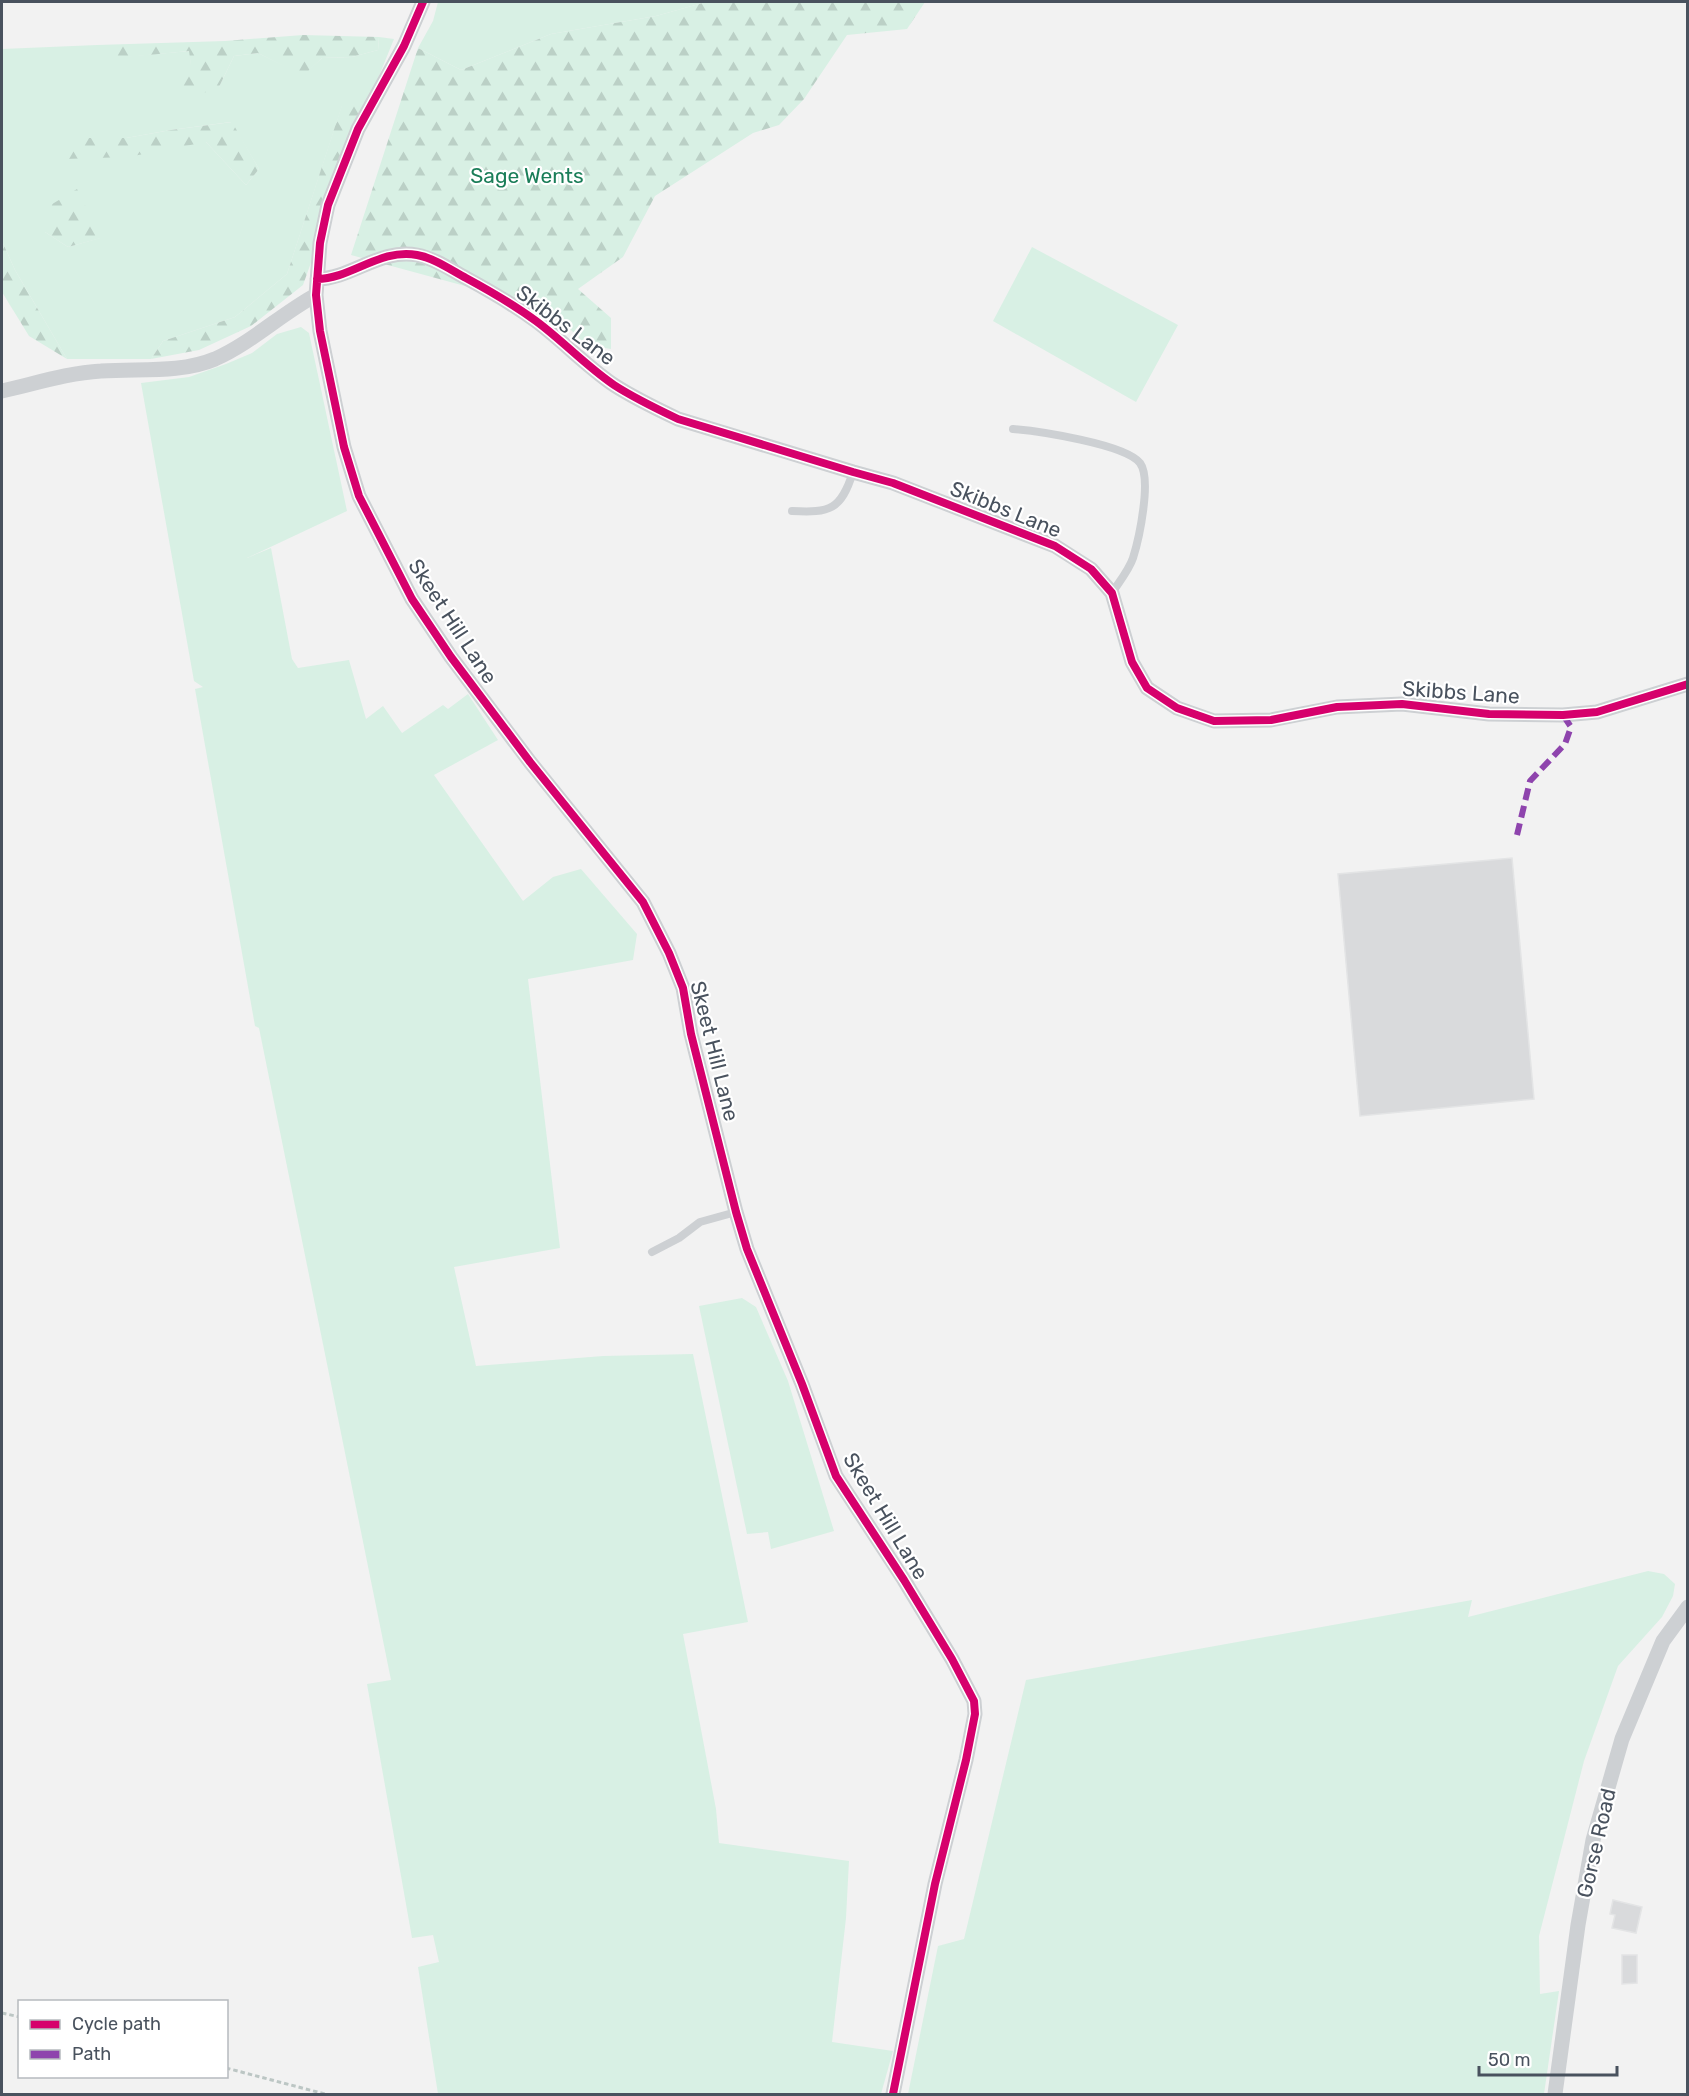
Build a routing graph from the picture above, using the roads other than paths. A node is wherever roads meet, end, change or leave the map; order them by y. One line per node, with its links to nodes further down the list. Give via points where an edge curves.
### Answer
1 (423, 2): 2 (street, Skeet Hill Lane, via 404,46 358,129 328,205)
2 (317, 279): 3 (street, Skeet Hill Lane); 6 (street, Skibbs Lane, via 329,279 378,259 418,255 480,285 536,321 613,384 657,409)
3 (316, 295): 4 (street, via 213,360 172,368 76,374); 10 (street, Skeet Hill Lane, via 320,332 351,473 412,600 501,724 642,902 669,953 683,988)
4 (2, 391)
5 (1013, 429): 8 (lane, via 1099,445 1127,454 1142,465 1144,495 1133,558)
6 (853, 472): 7 (lane, via 847,492 835,505 819,512); 8 (street, Skibbs Lane, via 893,483 1055,546 1091,569)
7 (792, 511)
8 (1112, 593): 9 (street, Skibbs Lane, via 1132,662 1147,687 1177,708 1214,721 1271,720 1337,707 1402,704 1489,714 1563,715 1597,712)
9 (1688, 684)
10 (736, 1212): 11 (lane, via 700,1222); 13 (street, Skeet Hill Lane, via 836,1476 904,1580 974,1701 966,1760 935,1884)
11 (652, 1252)
12 (1688, 1607): 14 (street, Gorse Road, via 1663,1641 1622,1739 1593,1840)
13 (893, 2094)
14 (1555, 2094)

